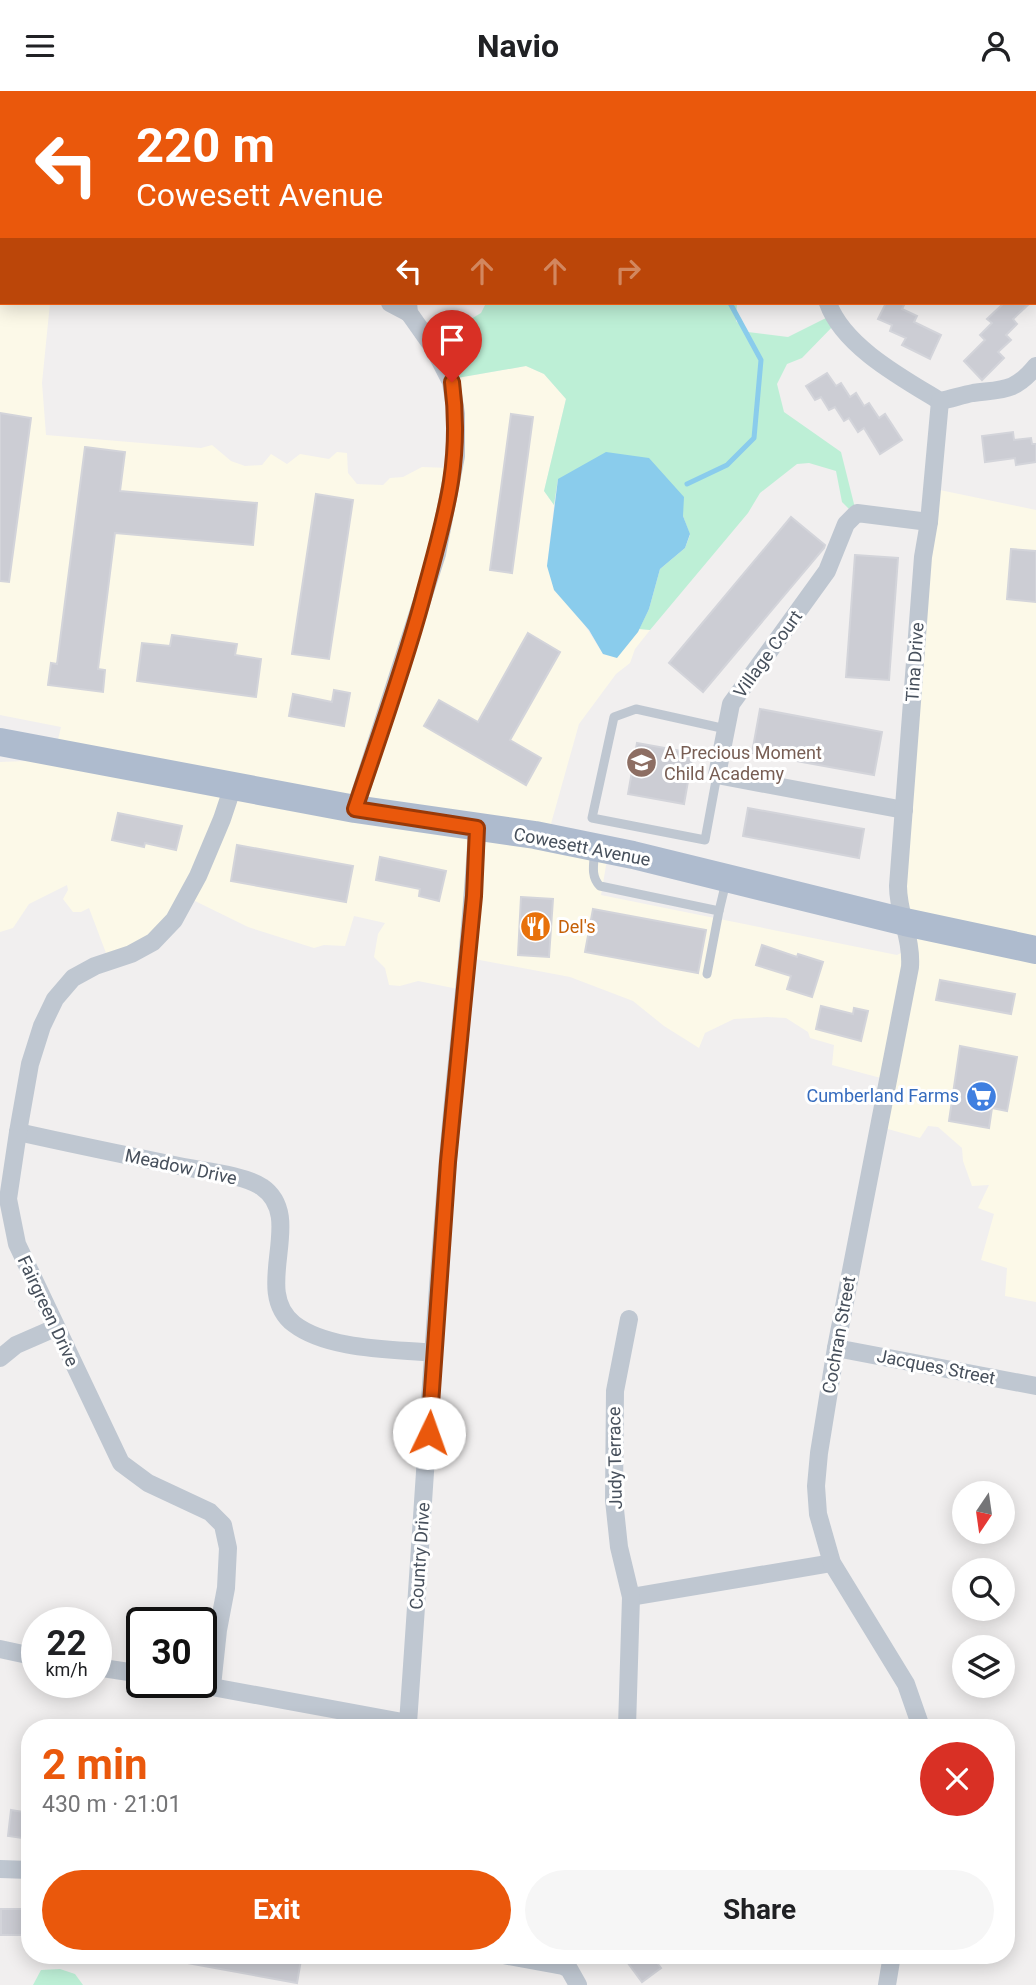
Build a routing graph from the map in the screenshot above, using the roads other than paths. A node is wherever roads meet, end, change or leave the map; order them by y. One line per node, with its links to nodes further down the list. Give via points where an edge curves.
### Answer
1 (829, 305): 4 (street, via 858,345)
2 (409, 308): 12 (street, via 452,382 456,456 436,554)
3 (1036, 366): 4 (street, via 1020,384 1006,390)
4 (940, 401): 5 (street, Tina Drive)
5 (929, 522): 6 (street, Village Court, via 857,513 846,524 827,571 731,704); 13 (street, Tina Drive)
6 (726, 729): 10 (street, Village Court); 10 (lane, via 636,709 614,717 592,818 705,840)
7 (0, 742): 9 (main road, Cowesett Avenue)
8 (0, 759): 9 (main road)
9 (98, 760): 11 (main road, Cowesett Avenue)
10 (717, 775): 13 (street)
11 (233, 786): 12 (main road, Cowesett Avenue); 21 (street, Fairgreen Drive, via 198,876 174,920 153,942 73,978 55,999 30,1065)
12 (355, 809): 14 (main road, Cowesett Avenue)
13 (904, 810): 18 (street, Tina Drive, via 898,896)
14 (477, 828): 15 (main road, Cowesett Avenue); 25 (street, Country Drive)
15 (595, 847): 16 (main road, Cowesett Avenue); 17 (lane, via 594,881 600,886)
16 (727, 878): 17 (lane); 18 (main road, Cowesett Avenue)
17 (719, 911): 20 (lane)
18 (905, 922): 19 (main road, Cowesett Avenue); 24 (street, Cochran Street, via 910,967)
19 (1036, 950)
20 (707, 974)
21 (18, 1132): 23 (street, Fairgreen Drive, via 8,1199 11,1223); 25 (street, Meadow Drive, via 260,1186 271,1196 280,1222 276,1296 282,1313 295,1326 356,1346)
22 (629, 1319): 29 (street, Judy Terrace, via 615,1391 614,1500)
23 (55, 1328): 26 (street, via 16,1345); 30 (street, Fairgreen Drive, via 121,1463 148,1483 210,1512 223,1525 228,1548 226,1588)
24 (836, 1348): 27 (street, Jacques Street); 28 (street, Cochran Street, via 816,1486 818,1514)
25 (433, 1353): 35 (street, Country Drive)
26 (0, 1358)
27 (1036, 1386)
28 (832, 1563): 29 (street); 37 (street, Cochran Street, via 906,1684)
29 (631, 1597): 36 (street, Judy Terrace)
30 (217, 1639)
31 (0, 1649): 32 (street)
32 (21, 1654)
33 (217, 1687): 34 (street, Country Drive)
34 (387, 1719)
35 (408, 1719)
36 (626, 1719)
37 (918, 1719)
38 (0, 1869): 39 (street)
39 (21, 1870)
40 (552, 1964): 42 (street, via 569,1969)
41 (890, 1964): 43 (street)
42 (578, 1985)
43 (887, 1985)

